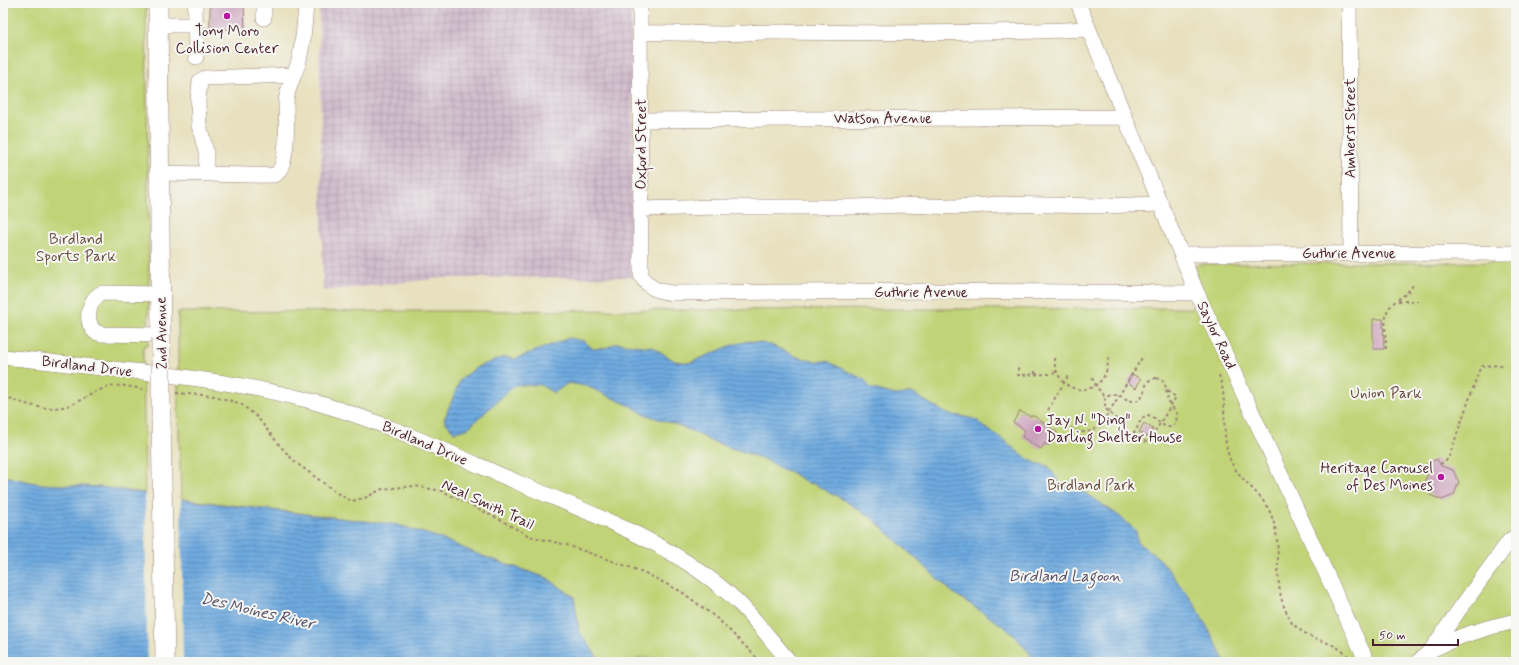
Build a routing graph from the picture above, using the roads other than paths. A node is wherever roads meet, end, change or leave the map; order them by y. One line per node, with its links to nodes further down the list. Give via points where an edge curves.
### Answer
1 (158, 3): 7 (main road, 2nd Avenue)
2 (195, 3): 8 (street)
3 (306, 3): 12 (street, via 305,23)
4 (640, 3): 10 (street, Oxford Street)
5 (1078, 3): 9 (street, Saylor Road)
6 (1349, 3): 20 (street, Amherst Street)
7 (158, 25): 8 (street); 15 (main road, 2nd Avenue)
8 (196, 25): 11 (street)
9 (1088, 29): 10 (street, via 922,34); 13 (street, Saylor Road)
10 (640, 33): 14 (street, Oxford Street)
11 (196, 57)
12 (294, 75): 16 (street, via 286,97 284,160 277,174); 16 (street, via 205,78 200,81 199,125 206,152)
13 (1125, 117): 14 (street, Watson Avenue); 17 (street, Saylor Road)
14 (640, 120): 18 (street, Oxford Street)
15 (159, 173): 16 (street); 24 (main road, 2nd Avenue)
16 (206, 174)
17 (1162, 204): 18 (street); 21 (street, Saylor Road)
18 (641, 208): 22 (street, Oxford Street, via 641,276)
19 (1516, 252): 20 (street, Guthrie Avenue)
20 (1351, 253): 21 (street, Guthrie Avenue)
21 (1181, 254): 23 (street, Saylor Road)
22 (646, 284): 23 (street, Guthrie Avenue, via 657,291 672,293)
23 (1197, 293): 32 (street, Saylor Road)
24 (160, 294): 25 (main road, 2nd Avenue); 25 (street, via 102,293 93,300 89,314 90,324 95,332)
25 (160, 337): 30 (main road, 2nd Avenue, bridge)
26 (3, 357): 31 (street, Birdland Drive, via 187,377 250,387 320,404 396,430 663,547 712,580 740,604)
27 (1516, 537): 29 (street, via 1510,540)
28 (1516, 621): 29 (street, via 1462,636)
29 (1431, 650): 33 (street)
30 (165, 662)
31 (790, 662)
32 (1367, 662)
33 (1418, 662)

